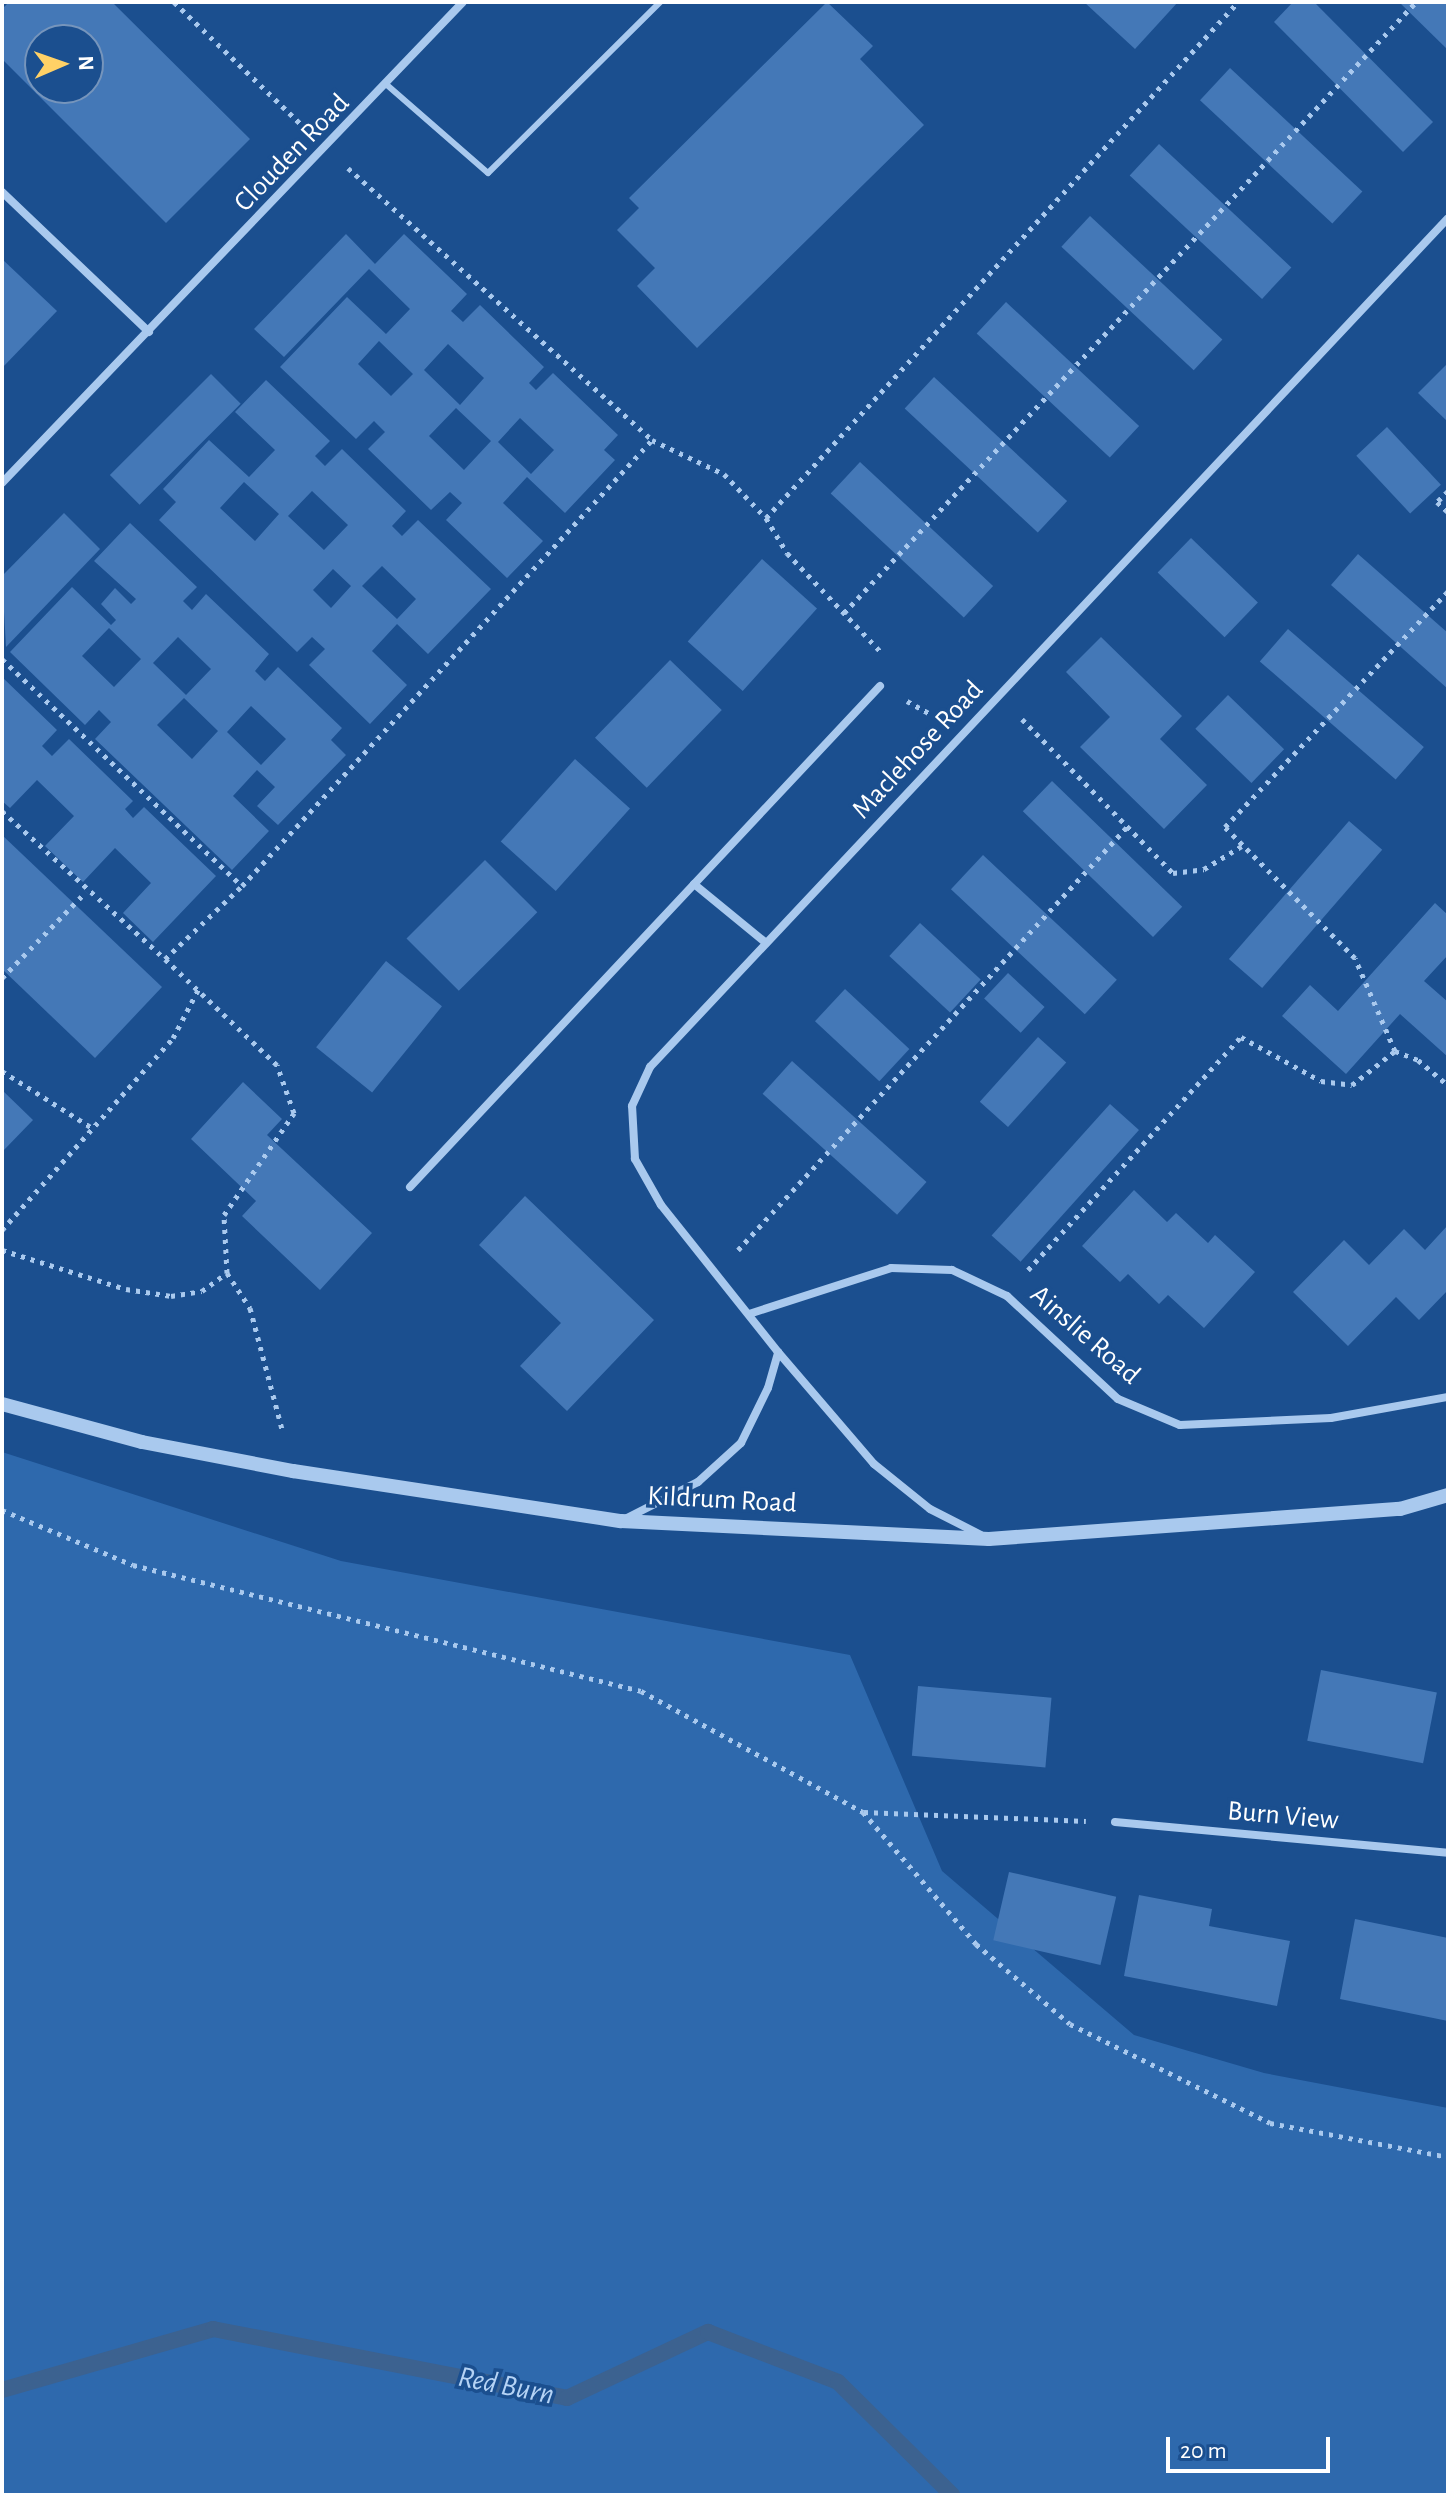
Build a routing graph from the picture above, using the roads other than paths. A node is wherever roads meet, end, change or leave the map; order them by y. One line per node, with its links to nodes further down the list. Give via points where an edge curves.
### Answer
1 (463, 2): 3 (street, Clouden Road)
2 (660, 2): 3 (lane, via 488,173)
3 (387, 85): 6 (street, Clouden Road)
4 (2, 192): 6 (street)
5 (1448, 218): 10 (street, Maclehose Road)
6 (149, 332): 7 (street, Clouden Road)
7 (2, 483)
8 (880, 686): 9 (street)
9 (694, 884): 10 (street); 11 (street)
10 (766, 943): 12 (street, Maclehose Road, via 650,1067 632,1106 635,1159 661,1205)
11 (410, 1187)
12 (749, 1314): 13 (street, Maclehose Road); 14 (street, Ainslie Road, via 891,1268 952,1270 1007,1296 1118,1399 1180,1425 1331,1418)
13 (778, 1352): 17 (street, via 768,1388 741,1443 698,1482); 18 (street, Maclehose Road, via 874,1464 930,1509)
14 (1448, 1397)
15 (2, 1404): 17 (street, Kildrum Road, via 142,1442 293,1471)
16 (1448, 1495): 18 (street, Kildrum Road, via 1400,1509)
17 (621, 1521): 18 (street, Kildrum Road)
18 (989, 1539)
19 (1115, 1822): 20 (street, Burn View)
20 (1448, 1853)

